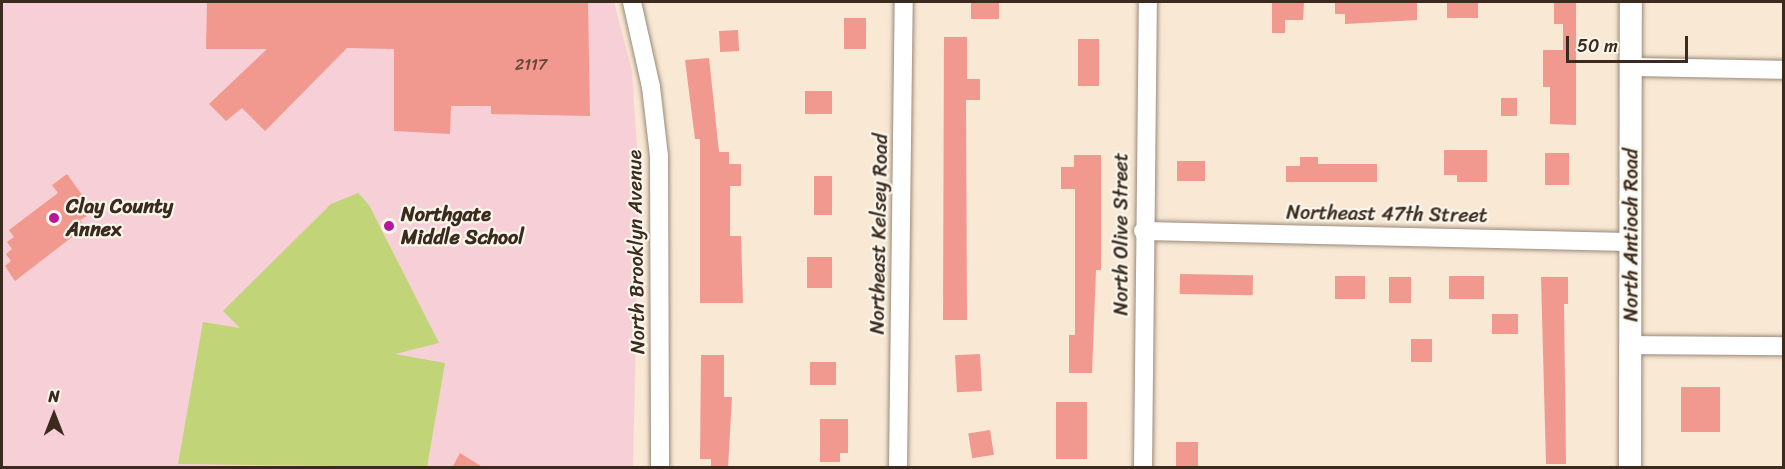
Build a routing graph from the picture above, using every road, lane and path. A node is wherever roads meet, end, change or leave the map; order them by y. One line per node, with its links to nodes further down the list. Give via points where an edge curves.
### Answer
1 (632, 2): 11 (street, North Brooklyn Avenue, via 651,87 659,156)
2 (904, 2): 12 (street, Northeast Kelsey Road)
3 (1148, 2): 7 (street, North Olive Street)
4 (1631, 2): 5 (main road, North Antioch Road)
5 (1631, 68): 6 (street); 8 (main road, North Antioch Road)
6 (1784, 70)
7 (1143, 231): 8 (street, Northeast 47th Street); 13 (street, North Olive Street)
8 (1630, 242): 9 (main road, North Antioch Road)
9 (1631, 345): 10 (street); 14 (main road, North Antioch Road)
10 (1784, 346)
11 (660, 468)
12 (898, 468)
13 (1143, 468)
14 (1630, 468)

